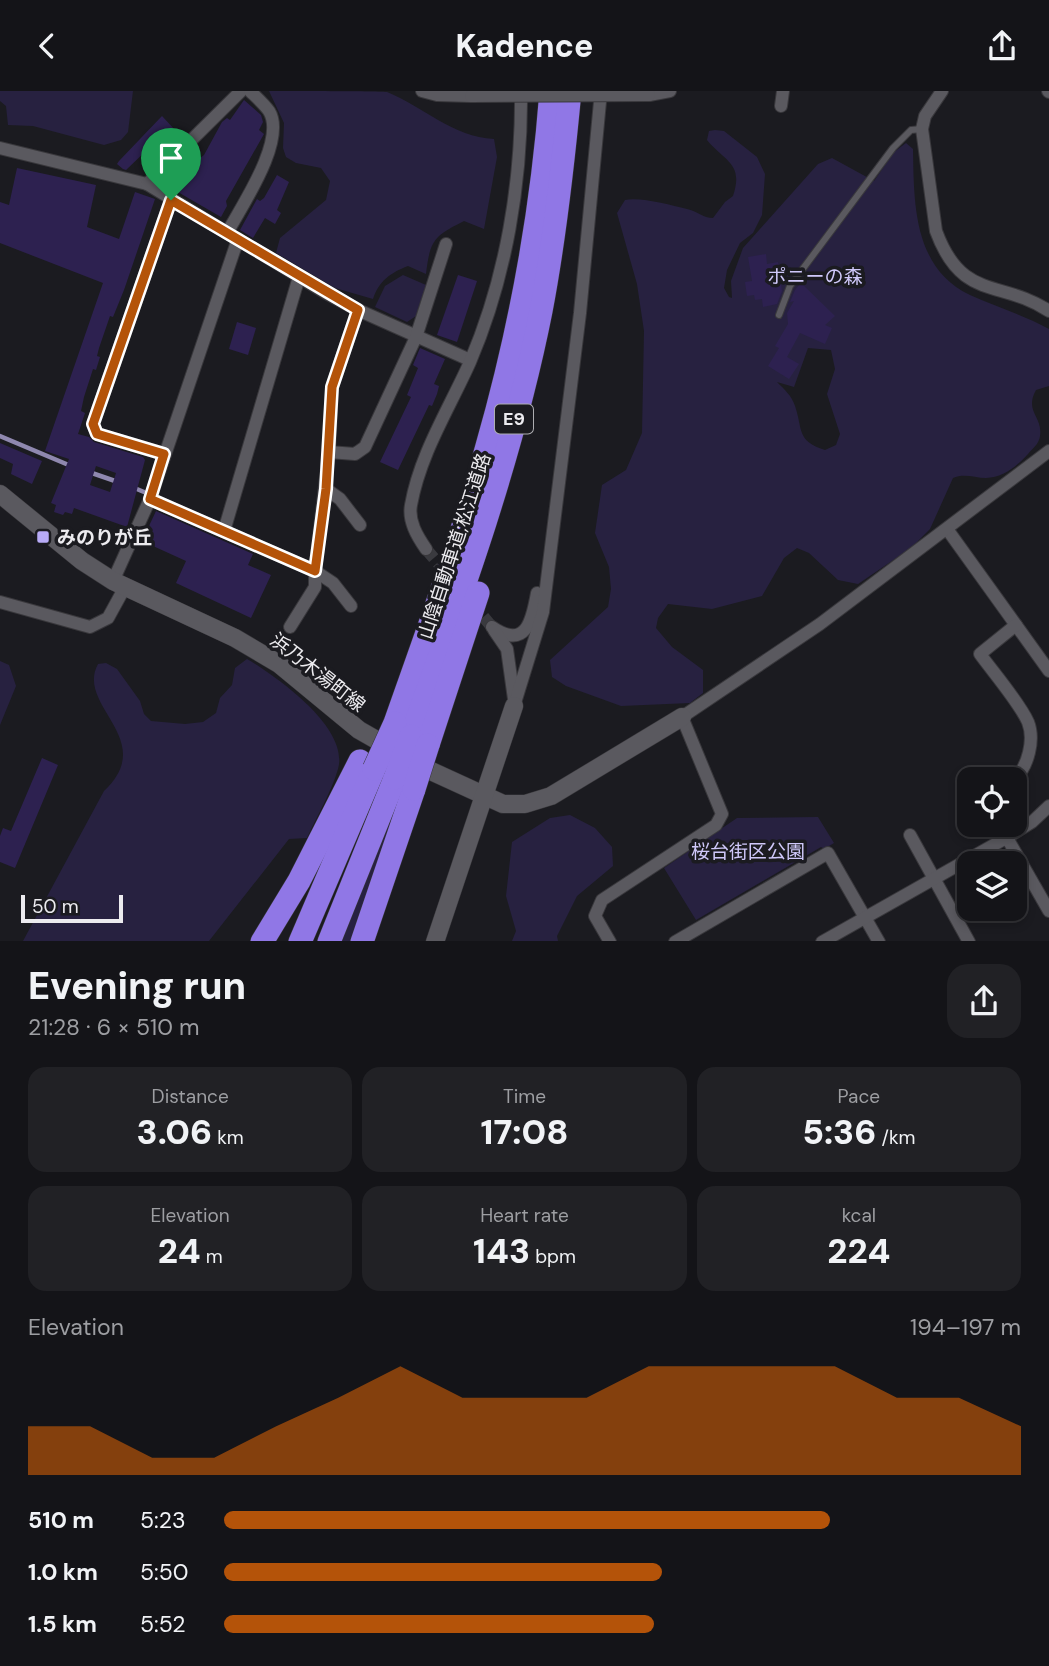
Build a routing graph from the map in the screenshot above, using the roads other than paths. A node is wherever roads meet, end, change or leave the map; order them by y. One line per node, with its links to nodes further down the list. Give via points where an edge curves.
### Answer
1 (241, 91): 17 (street)
2 (250, 91): 20 (street, via 269,111 273,126 265,167)
3 (422, 91): 10 (street, bridge, via 471,96)
4 (521, 91): 27 (street, via 511,222)
5 (539, 91): 19 (highway)
6 (551, 91): 19 (highway, 山陰自動車道;松江道路 / E9)
7 (570, 91): 16 (highway)
8 (583, 91): 16 (highway, via 581,116)
9 (601, 91): 37 (street)
10 (670, 91)
11 (783, 91): 13 (street)
12 (942, 91): 14 (street)
13 (781, 106)
14 (922, 129): 24 (street, via 936,231 949,260 981,286); 25 (lane, via 911,130 893,148 790,286)
15 (0, 148): 17 (street)
16 (563, 167): 48 (highway, via 524,417 486,569)
17 (147, 184): 18 (street)
18 (171, 200): 20 (street); 30 (street, via 93,424 97,434)
19 (535, 223): 48 (highway, 山陰自動車道;松江道路 / E9, via 487,446 435,609 415,639)
20 (233, 236): 22 (street); 30 (street)
21 (446, 244): 26 (street)
22 (299, 277): 23 (street); 36 (street)
23 (358, 310): 26 (street); 29 (street, via 332,387)
24 (1049, 311)
25 (779, 315)
26 (416, 337): 27 (street); 29 (street, via 365,447 355,454)
27 (470, 360): 38 (street, via 419,475 410,508 414,532)
28 (1049, 451): 35 (street)
29 (329, 452): 31 (street)
30 (164, 454): 33 (street)
31 (326, 489): 34 (street); 39 (street)
32 (0, 494): 40 (main road, 浜乃木湯町線, via 82,561)
33 (150, 499): 36 (street); 40 (street)
34 (360, 525)
35 (947, 529): 43 (street); 47 (street, via 820,624)
36 (224, 531): 39 (street)
37 (551, 545): 46 (street, via 543,612); 46 (street, via 525,631 512,637 492,627 507,649)
38 (426, 549)
39 (315, 571): 42 (street, via 333,583); 44 (street, via 315,587)
40 (119, 584): 41 (street, via 108,618 90,627); 52 (main road, 浜乃木湯町線, via 235,638 279,664 359,730)
41 (0, 602)
42 (351, 606)
43 (1016, 625): 45 (street); 50 (street, via 979,654 1028,722 1028,758)
44 (290, 627)
45 (1049, 671)
46 (514, 706): 52 (main road)
47 (682, 717): 52 (main road, 浜乃木湯町線, via 551,796 512,805); 64 (street, via 722,814 716,825 602,900 595,916)
48 (404, 731): 49 (highway); 51 (highway, bridge)
49 (367, 765): 59 (highway); 60 (highway)
50 (1022, 767)
51 (404, 784): 61 (highway); 62 (highway)
52 (485, 797): 63 (main road)
53 (1049, 806): 55 (street)
54 (909, 835): 56 (street)
55 (1006, 838): 56 (street); 57 (street)
56 (934, 880): 58 (street); 68 (street)
57 (1049, 911)
58 (866, 918): 65 (street, via 828,853); 66 (street); 67 (street)
59 (262, 941)
60 (300, 941)
61 (329, 941)
62 (362, 941)
63 (435, 941)
64 (610, 941)
65 (675, 941)
66 (822, 941)
67 (879, 941)
68 (969, 941)

